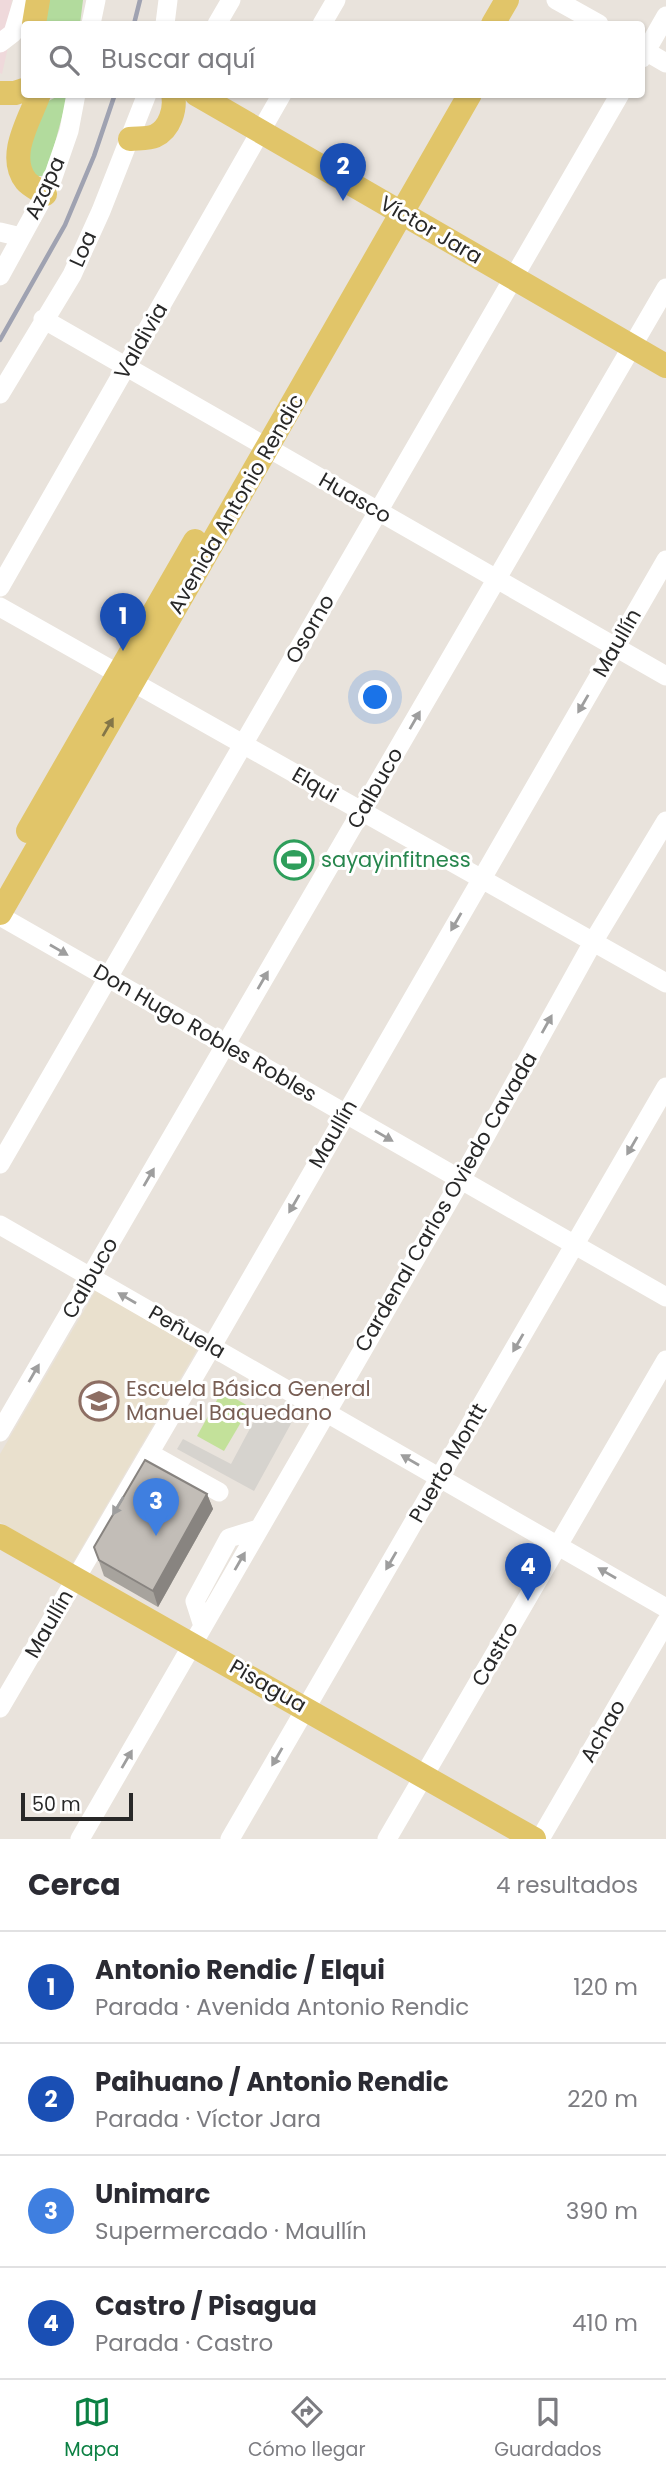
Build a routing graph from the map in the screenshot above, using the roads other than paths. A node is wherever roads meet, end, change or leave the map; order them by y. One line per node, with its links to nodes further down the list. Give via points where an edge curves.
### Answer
1 (23, 0): 19 (street, via 13,33)
2 (38, 0): 11 (main road)
3 (96, 0): 12 (street)
4 (168, 0): 13 (street)
5 (231, 0): 14 (street)
6 (336, 0): 15 (street)
7 (507, 0): 16 (main road)
8 (524, 0): 17 (main road)
9 (556, 0): 18 (street)
10 (666, 16): 20 (street)
11 (34, 21)
12 (92, 21)
13 (165, 21)
14 (218, 21)
15 (324, 21)
16 (495, 21)
17 (512, 21)
18 (594, 21)
19 (0, 43)
20 (645, 50)
21 (645, 54): 22 (street)
22 (666, 63)
23 (21, 91): 24 (main road)
24 (0, 93)
25 (37, 98): 36 (main road, via 19,146 19,165 26,180)
26 (75, 98): 36 (street, Azapa, via 69,131)
27 (146, 98): 35 (street, Loa)
28 (173, 98): 35 (main road, via 174,114 155,136)
29 (203, 98): 34 (main road, Víctor Jara)
30 (280, 98): 34 (street, Valdivia)
31 (450, 98): 37 (main road, Avenida Antonio Rendic)
32 (467, 98): 37 (main road, Avenida Antonio Rendic)
33 (618, 98): 41 (street, Osorno)
34 (261, 132): 37 (main road, Víctor Jara); 46 (street, Valdivia)
35 (131, 139): 43 (street, Loa, via 72,275)
36 (44, 194): 39 (street, Azapa)
37 (395, 210): 41 (main road, Víctor Jara); 48 (main road, Avenida Antonio Rendic)
38 (0, 232): 39 (street)
39 (21, 237): 40 (street, Azapa)
40 (0, 276)
41 (513, 278): 44 (main road, Víctor Jara); 49 (street, Osorno)
42 (666, 288): 44 (street, Calbuco)
43 (43, 319): 46 (street, Huasco); 47 (street, Loa)
44 (632, 346): 45 (main road, Víctor Jara); 51 (street, Calbuco)
45 (666, 366)
46 (126, 367): 48 (street, Huasco); 52 (street, Valdivia)
47 (0, 394)
48 (261, 444): 49 (street, Huasco); 56 (main road, Avenida Antonio Rendic)
49 (378, 511): 51 (street, Huasco); 57 (street, Osorno)
50 (666, 560): 54 (street, Maullín)
51 (496, 579): 54 (street, Huasco); 58 (street, Calbuco, one-way to 51)
52 (0, 587)
53 (0, 607): 56 (street, Elqui)
54 (615, 647): 55 (street, Huasco); 61 (street, Maullín, one-way to 61)
55 (666, 676)
56 (126, 678): 57 (street, Elqui); 60 (main road, Avenida Antonio Rendic); 62 (main road, Avenida Antonio Rendic, one-way to 56)
57 (243, 744): 58 (street, Elqui); 64 (street, Osorno)
58 (361, 811): 61 (street, Elqui); 66 (street, Calbuco, one-way to 58)
59 (666, 821): 63 (street, Cardenal Carlos Oviedo Cavada)
60 (0, 879)
61 (481, 879): 63 (street, Elqui); 68 (street, Maullín, one-way to 68)
62 (0, 914): 64 (street, Don Hugo Robles Robles, one-way to 64)
63 (593, 942): 65 (street, Elqui); 70 (street, Cardenal Carlos Oviedo Cavada, one-way to 63)
64 (108, 978): 66 (street, Don Hugo Robles Robles); 69 (street, Osorno)
65 (666, 983)
66 (226, 1045): 68 (street, Don Hugo Robles Robles); 73 (street, Calbuco, one-way to 66)
67 (666, 1087): 72 (street, Puerto Montt, one-way to 72)
68 (345, 1113): 70 (street, Don Hugo Robles Robles, one-way to 70); 75 (street, Maullín, one-way to 75)
69 (0, 1164)
70 (461, 1180): 72 (street, Don Hugo Robles Robles); 77 (street, Cardenal Carlos Oviedo Cavada)
71 (0, 1225): 73 (street, Peñuela)
72 (574, 1245): 74 (street, Don Hugo Robles Robles); 80 (street, Puerto Montt, one-way to 80)
73 (91, 1277): 75 (street, Peñuela, one-way to 73); 78 (street, Calbuco, one-way to 73)
74 (666, 1297)
75 (212, 1346): 77 (street, Peñuela); 79 (street, Maullín)
76 (666, 1360): 83 (street, Castro)
77 (326, 1412): 80 (street, Peñuela, one-way to 77); 87 (street, Cardenal Carlos Oviedo Cavada)
78 (0, 1432)
79 (149, 1453): 81 (street); 84 (street, Maullín, one-way to 84)
80 (440, 1477): 83 (street, Peñuela); 89 (street, Puerto Montt, one-way to 89)
81 (219, 1492)
82 (0, 1536): 84 (main road, Pisagua)
83 (558, 1545): 85 (street, Peñuela, one-way to 83); 90 (street, Castro)
84 (76, 1577): 87 (main road, Pisagua); 88 (street, Maullín)
85 (666, 1608)
86 (666, 1622): 95 (street, Achao)
87 (198, 1635): 89 (main road, Pisagua); 91 (street, Cardenal Carlos Oviedo Cavada, one-way to 87)
88 (0, 1708)
89 (306, 1708): 90 (main road, Pisagua); 92 (street, Puerto Montt, one-way to 92)
90 (424, 1776): 93 (street, Castro); 94 (main road, Pisagua)
91 (80, 1839)
92 (230, 1839)
93 (387, 1839)
94 (534, 1839)
95 (540, 1839)

